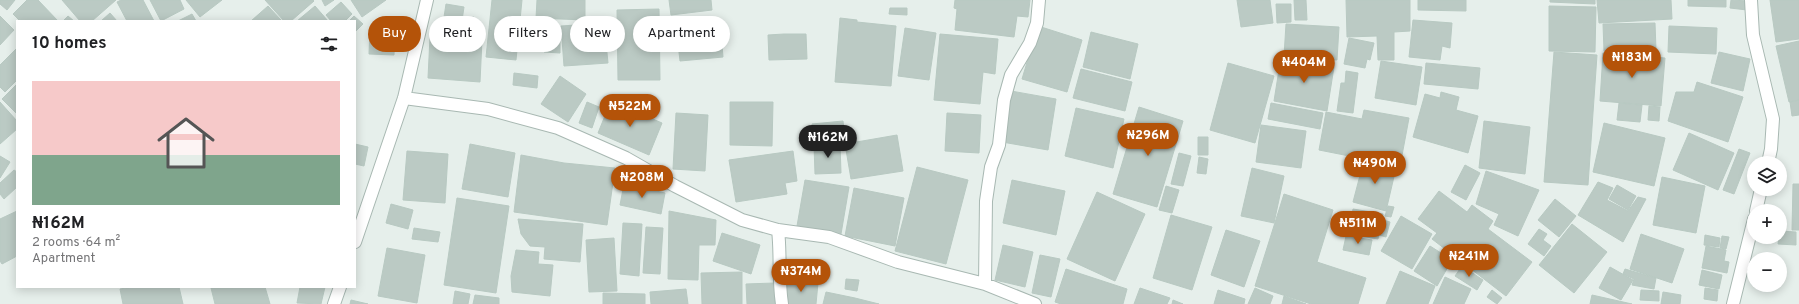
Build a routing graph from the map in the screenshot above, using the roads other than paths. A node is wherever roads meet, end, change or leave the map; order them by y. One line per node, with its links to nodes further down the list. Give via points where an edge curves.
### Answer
1 (427, 0): 4 (street)
2 (1039, 0): 9 (street, via 1035,30 1011,76 1004,100 999,145 991,167 986,201)
3 (1751, 0): 5 (street, via 1753,35 1773,119)
4 (404, 98): 6 (street, via 488,109 558,128 626,158 742,220); 7 (street)
5 (1770, 156)
6 (778, 230): 9 (street, via 829,238 898,262); 12 (street)
7 (356, 239)
8 (1748, 244): 14 (street)
9 (985, 284): 13 (street)
10 (340, 288): 11 (street)
11 (334, 304)
12 (782, 304)
13 (1035, 304)
14 (1733, 304)

